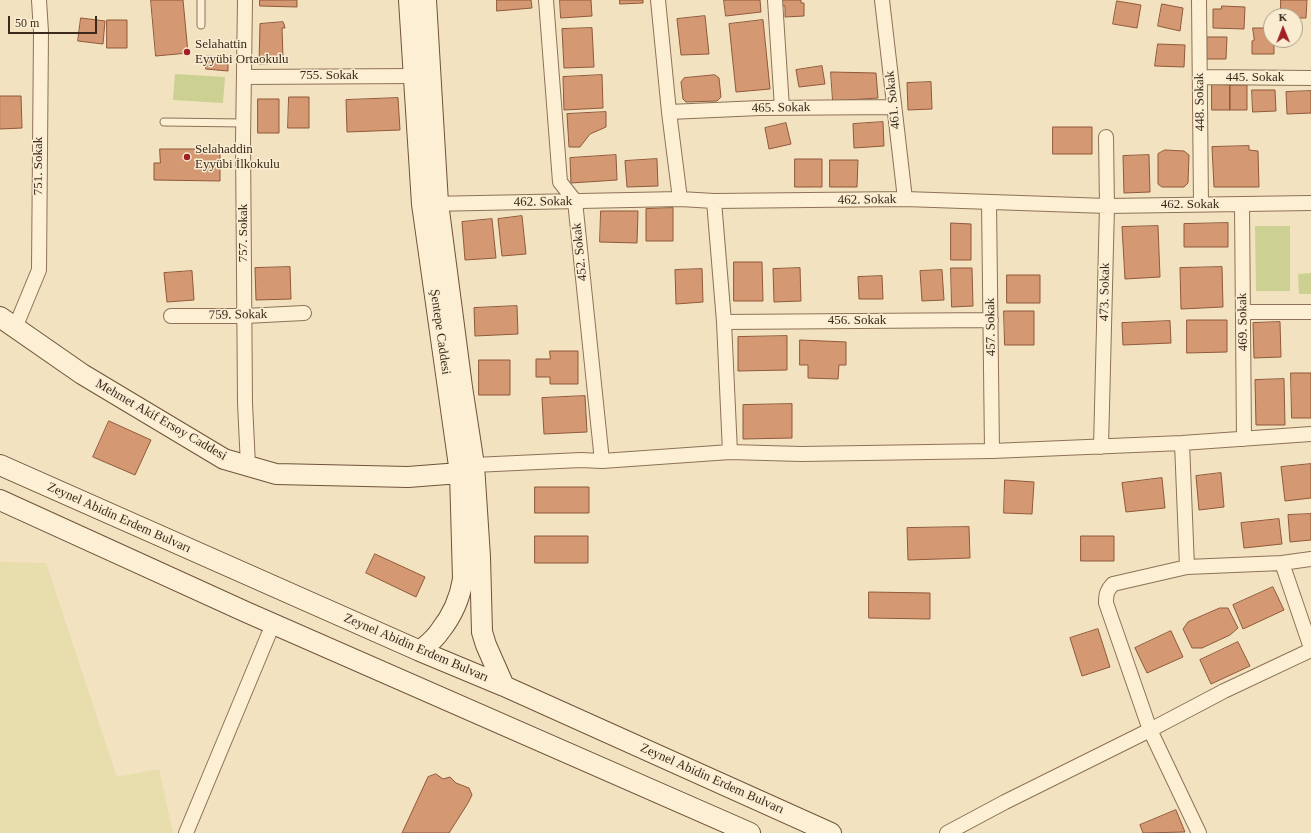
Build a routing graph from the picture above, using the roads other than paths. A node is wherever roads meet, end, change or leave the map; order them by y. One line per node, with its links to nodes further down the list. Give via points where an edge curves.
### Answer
1 (39, 0): 38 (street, 751. Sokak, via 38,270)
2 (201, 0): 11 (lane)
3 (245, 0): 13 (street, 757. Sokak)
4 (409, 0): 12 (main road, Şentepe Caddesi)
5 (426, 0): 28 (main road)
6 (546, 0): 24 (street, via 560,182)
7 (658, 0): 18 (street)
8 (775, 0): 17 (street)
9 (882, 0): 16 (street, 461. Sokak)
10 (1199, 0): 14 (street, 448. Sokak)
11 (200, 25)
12 (414, 76): 13 (street, 755. Sokak); 28 (main road, Şentepe Caddesi)
13 (244, 77): 20 (street, 757. Sokak)
14 (1200, 77): 15 (street, 445. Sokak); 29 (street, 448. Sokak)
15 (1311, 78)
16 (893, 107): 17 (street, 465. Sokak); 23 (street, 461. Sokak)
17 (782, 108): 18 (street, 465. Sokak)
18 (669, 112): 22 (street)
19 (164, 122): 20 (lane)
20 (244, 123): 36 (street, 757. Sokak)
21 (1106, 137): 31 (street, 473. Sokak)
22 (680, 199): 24 (street, 462. Sokak); 25 (street, 462. Sokak)
23 (904, 199): 25 (street, 462. Sokak); 26 (street, 462. Sokak)
24 (575, 201): 28 (street, 462. Sokak); 46 (street, 452. Sokak)
25 (714, 201): 39 (street)
26 (990, 202): 31 (street, 462. Sokak); 37 (street, 457. Sokak)
27 (1311, 203): 30 (street, 462. Sokak)
28 (430, 204): 49 (main road, Şentepe Caddesi)
29 (1201, 204): 30 (street, 462. Sokak); 31 (street, 462. Sokak)
30 (1242, 205): 32 (street, 469. Sokak)
31 (1107, 206): 43 (street, 473. Sokak)
32 (1243, 312): 33 (street); 41 (street, 469. Sokak)
33 (1311, 312)
34 (304, 313): 36 (street, 759. Sokak)
35 (171, 316): 36 (street, 759. Sokak)
36 (245, 316): 48 (street, 757. Sokak)
37 (991, 320): 39 (street, 456. Sokak); 45 (street, 457. Sokak)
38 (8, 322): 48 (main road, Mehmet Akif Ersoy Caddesi, via 82,374 224,459)
39 (724, 322): 44 (street)
40 (1311, 434): 41 (street)
41 (1244, 439): 42 (street)
42 (1182, 443): 43 (street); 53 (street)
43 (1101, 447): 45 (street)
44 (730, 452): 45 (street); 46 (street)
45 (992, 452)
46 (602, 461): 49 (street, via 581,460)
47 (0, 465): 56 (main road, Zeynel Abidin Erdem Bulvarı)
48 (248, 466): 49 (main road, Mehmet Akif Ersoy Caddesi, via 276,474 408,476)
49 (467, 469): 56 (main road, Şentepe Caddesi, via 461,592 441,631); 57 (main road, via 480,557 482,632)
50 (0, 500): 54 (main road)
51 (1311, 559): 52 (street)
52 (1282, 562): 53 (street); 55 (street)
53 (1187, 567): 58 (street, via 1112,584 1106,595 1106,602)
54 (273, 624): 59 (street); 60 (main road)
55 (1311, 649): 58 (street)
56 (420, 651): 57 (main road, Zeynel Abidin Erdem Bulvarı)
57 (504, 686): 61 (main road, Zeynel Abidin Erdem Bulvarı)
58 (1150, 730): 62 (street); 63 (street)
59 (186, 833)
60 (750, 833)
61 (832, 833)
62 (947, 833)
63 (1199, 833)

